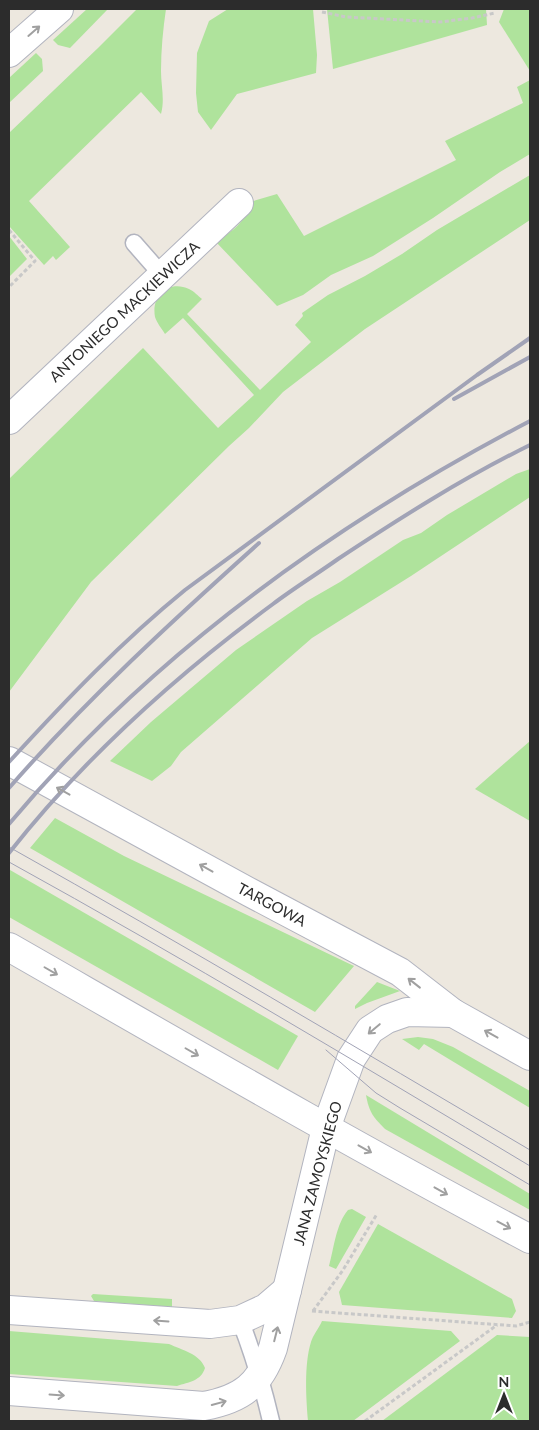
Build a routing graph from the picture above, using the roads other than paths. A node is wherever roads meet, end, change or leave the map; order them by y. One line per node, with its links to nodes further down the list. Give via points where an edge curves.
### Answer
1 (59, 9): 2 (street, one-way to 1)
2 (9, 53)
3 (239, 203): 5 (street, ANTONIEGO MACKIEWICZA)
4 (134, 243): 5 (lane)
5 (162, 275): 6 (street, ANTONIEGO MACKIEWICZA)
6 (9, 420)
7 (9, 761): 9 (street, TARGOWA, one-way to 7, via 400,972)
8 (9, 947): 11 (street, one-way to 11)
9 (453, 1013): 10 (street, TARGOWA, one-way to 9); 11 (street, JANA ZAMOYSKIEGO, one-way to 11, via 407,1012 370,1030 347,1067)
10 (530, 1056)
11 (326, 1128): 12 (street, one-way to 12); 13 (street, JANA ZAMOYSKIEGO)
12 (530, 1239)
13 (287, 1290): 15 (street, via 266,1308); 16 (street, JANA ZAMOYSKIEGO, one-way to 13, via 273,1348)
14 (9, 1310): 15 (street, one-way to 14, via 210,1324)
15 (240, 1320): 16 (lane)
16 (260, 1376): 17 (street, JANA ZAMOYSKIEGO, one-way to 16, via 204,1406 236,1397); 18 (lane)
17 (9, 1391)
18 (271, 1421)

